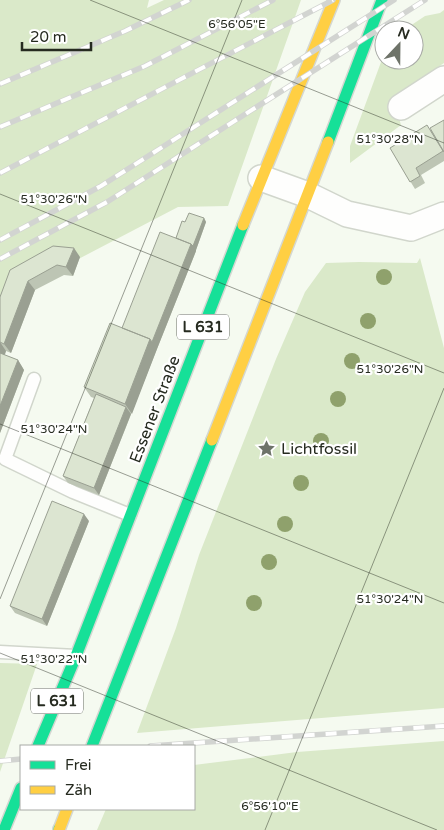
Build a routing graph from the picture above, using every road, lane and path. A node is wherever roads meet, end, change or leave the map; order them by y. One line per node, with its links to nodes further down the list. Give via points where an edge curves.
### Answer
1 (334, 0): 5 (main road, Essener Straße / L 631)
2 (382, 0): 6 (main road, L 631)
3 (444, 79): 4 (street)
4 (401, 107)
5 (261, 178): 6 (street); 10 (main road, Essener Straße / L 631)
6 (308, 195): 7 (street, via 347,214 411,228); 14 (main road, L 631)
7 (444, 215)
8 (34, 379): 9 (lane)
9 (2, 458): 10 (lane)
10 (130, 515): 12 (main road, Essener Straße / L 631)
11 (0, 652): 12 (lane)
12 (76, 656): 13 (main road, Essener Straße / L 631)
13 (38, 745)
14 (92, 745)
15 (20, 790): 17 (main road)
16 (67, 810): 18 (main road)
17 (4, 830)
18 (59, 830)

